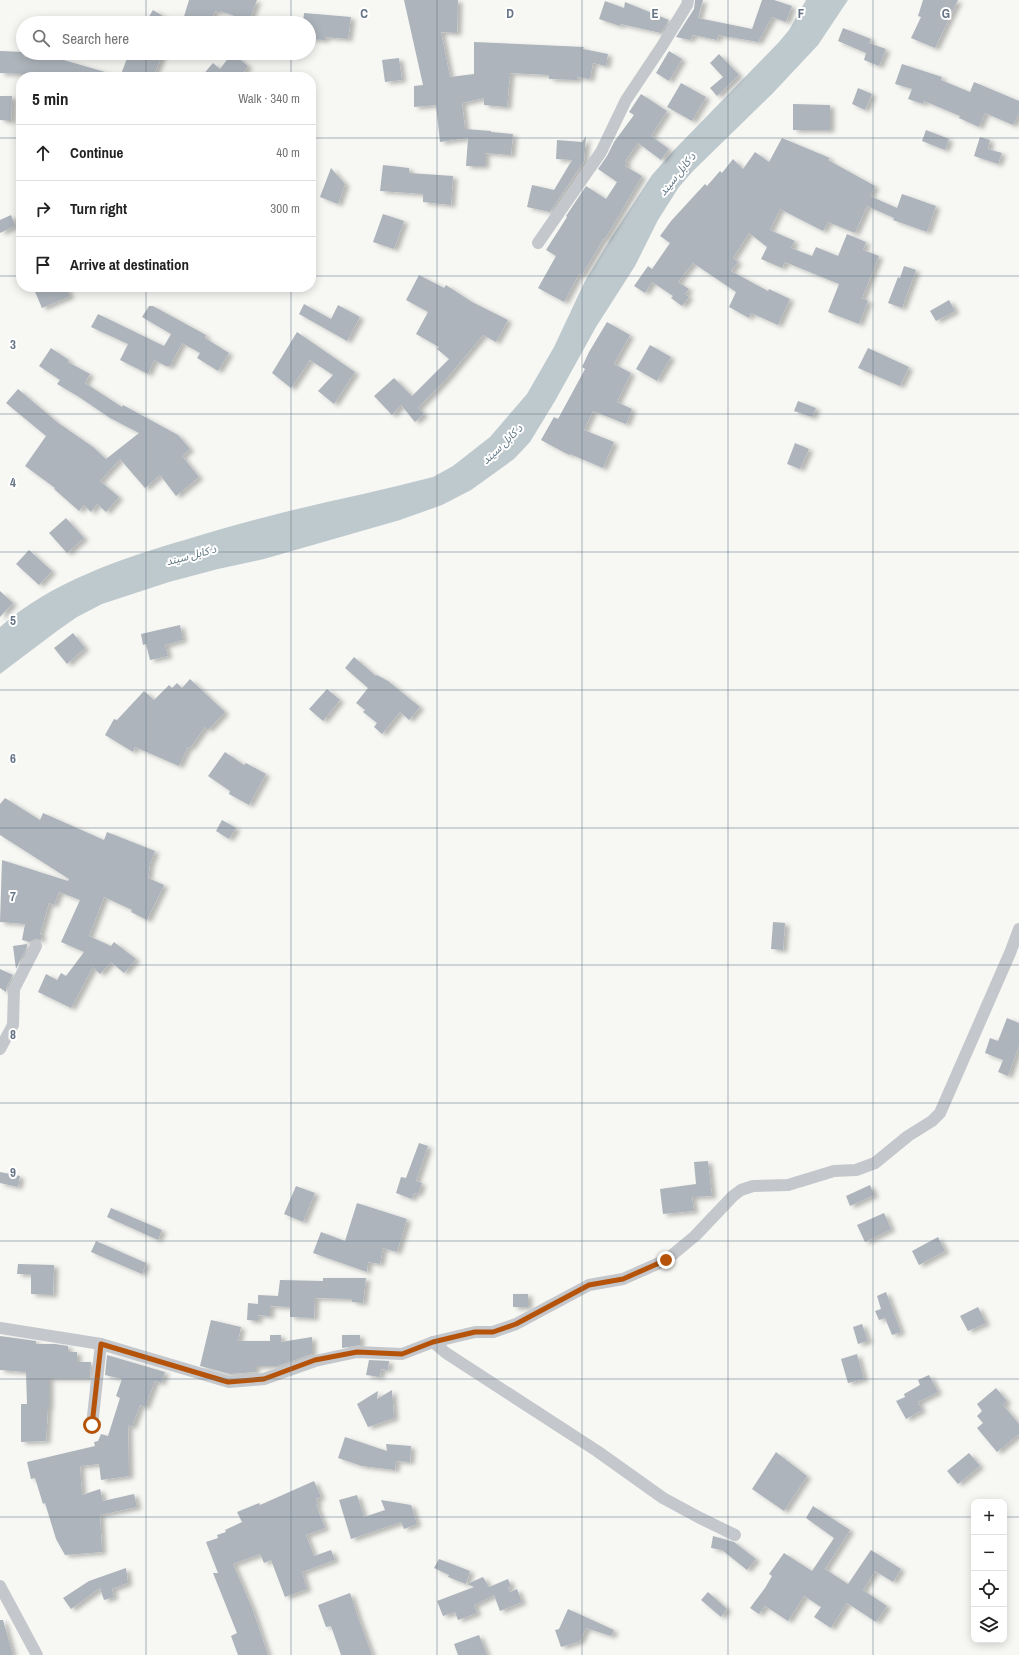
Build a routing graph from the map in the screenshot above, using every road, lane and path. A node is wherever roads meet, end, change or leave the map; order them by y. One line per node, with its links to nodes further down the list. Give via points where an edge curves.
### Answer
1 (688, 0): 2 (street, via 662,46 626,100 601,152)
2 (538, 243)
3 (1019, 929): 7 (street, via 940,1113 875,1163 856,1170 834,1171 788,1184 753,1186 741,1190 695,1236 666,1260 623,1279 589,1285 516,1324 493,1332 475,1332)
4 (36, 946): 5 (street, via 14,988 13,1025)
5 (0, 1049)
6 (0, 1328): 8 (street)
7 (433, 1342): 8 (street, via 402,1354 357,1352 315,1360 264,1379 228,1382); 10 (street, via 663,1498)
8 (101, 1344): 9 (street)
9 (92, 1425)
10 (736, 1535)
11 (0, 1586): 12 (street)
12 (37, 1655)

